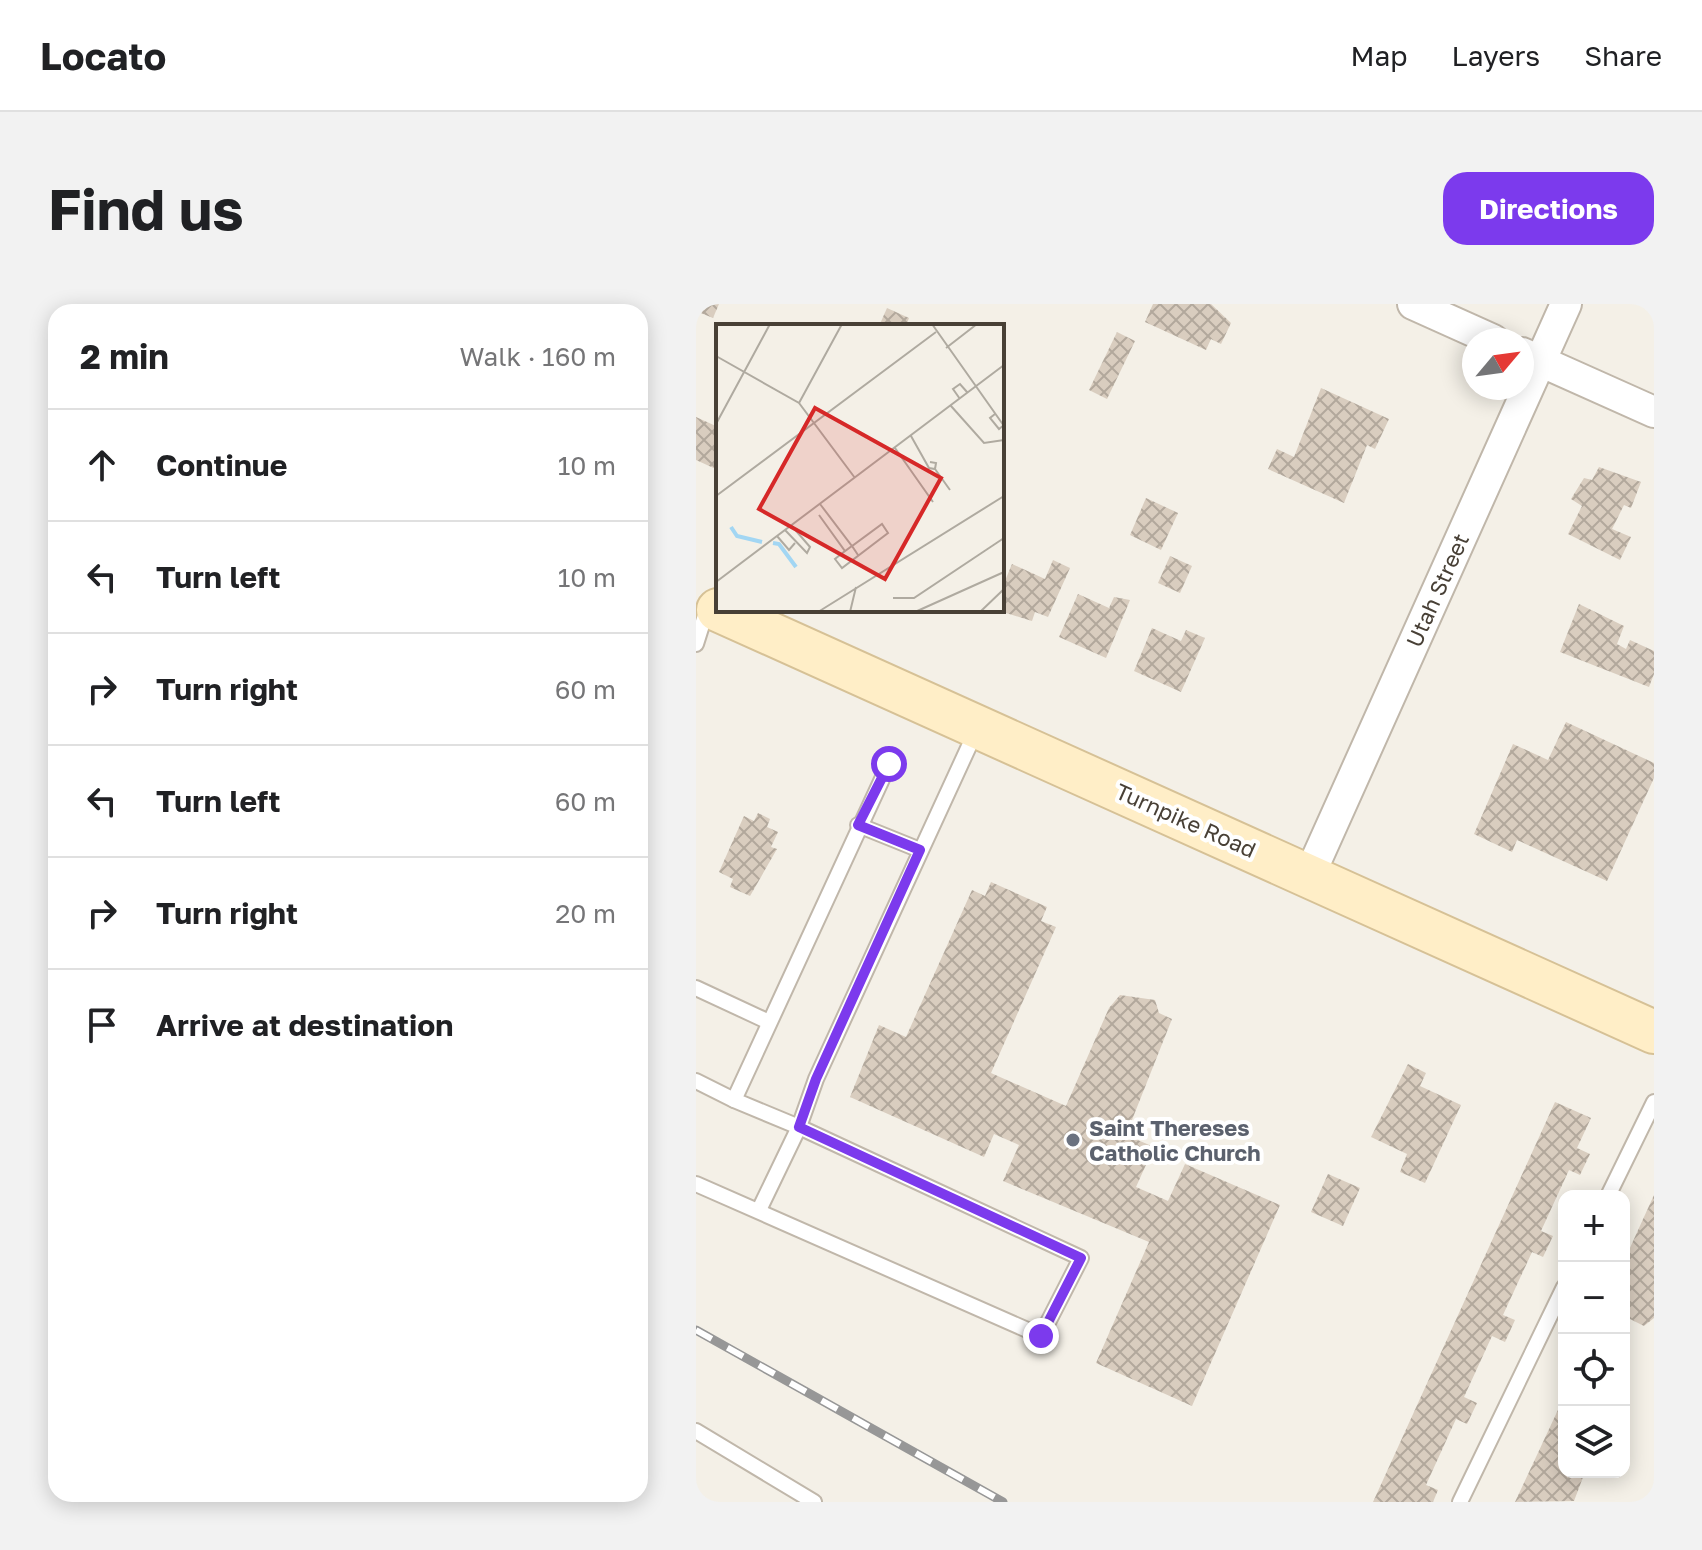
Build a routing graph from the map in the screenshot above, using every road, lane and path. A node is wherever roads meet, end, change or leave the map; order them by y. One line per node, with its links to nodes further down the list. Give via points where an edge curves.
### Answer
1 (1413, 304): 3 (street)
2 (1566, 304): 4 (street, Utah Street)
3 (1466, 328)
4 (1534, 352)
5 (1534, 358): 7 (street)
6 (1513, 400): 13 (street, Utah Street)
7 (1654, 412)
8 (707, 614): 9 (main road, Turnpike Road)
9 (978, 727): 12 (lane); 13 (main road, Turnpike Road)
10 (889, 764): 11 (lane)
11 (858, 825): 12 (lane); 15 (lane)
12 (920, 850): 20 (lane)
13 (1309, 876): 16 (main road, Turnpike Road)
14 (696, 988): 15 (lane)
15 (769, 1022): 18 (lane)
16 (1654, 1032)
17 (696, 1081): 18 (lane)
18 (734, 1100): 20 (lane)
19 (1654, 1102): 22 (lane)
20 (799, 1127): 23 (lane); 23 (lane, via 1081,1258 1041,1336)
21 (696, 1184): 23 (lane)
22 (1611, 1190)
23 (759, 1210)
24 (1558, 1299): 27 (lane)
25 (696, 1431): 26 (lane)
26 (814, 1502)
27 (1460, 1502)

